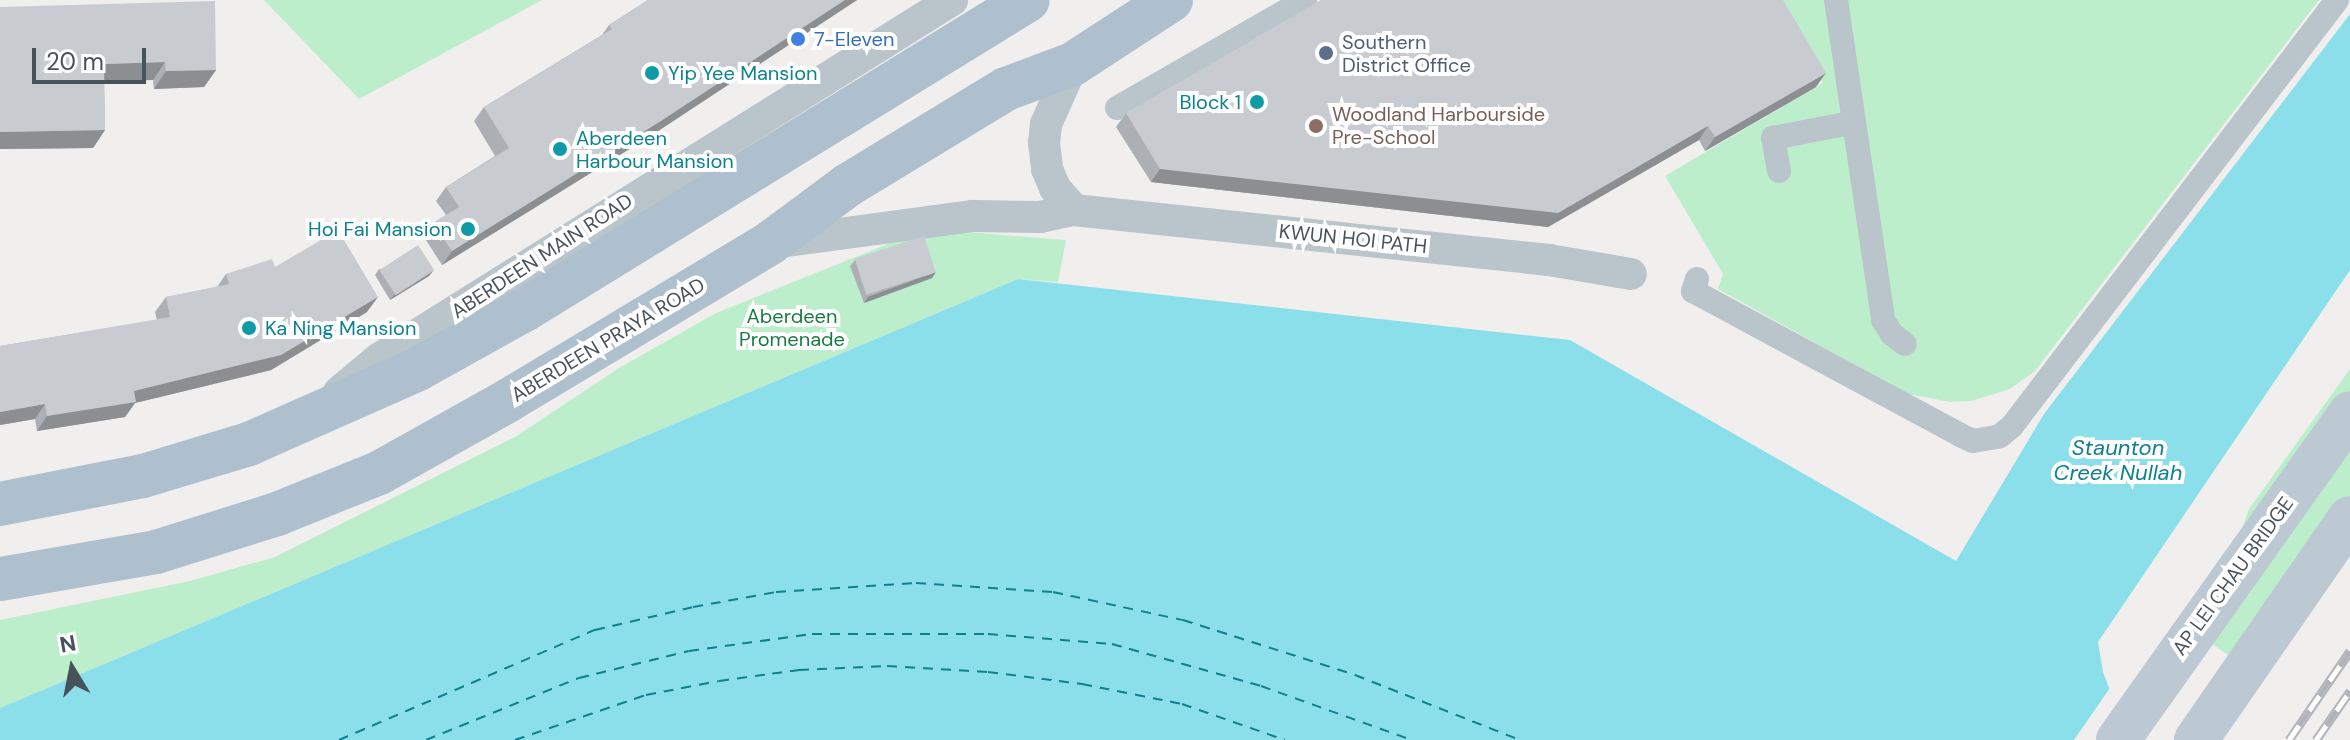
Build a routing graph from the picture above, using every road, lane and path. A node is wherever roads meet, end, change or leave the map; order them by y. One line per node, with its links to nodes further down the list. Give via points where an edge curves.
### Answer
1 (952, 0): 17 (street, ABERDEEN MAIN ROAD, via 380,358)
2 (1028, 0): 17 (main road, via 526,309 418,369)
3 (1171, 0): 7 (main road, ABERDEEN PRAYA ROAD)
4 (1305, 0): 8 (street)
5 (1836, 0): 9 (street)
6 (2337, 0): 14 (street, via 2000,436 1973,441 1960,435)
7 (1073, 64): 11 (street, via 1046,124 1044,143 1055,188); 12 (main road, ABERDEEN PRAYA ROAD, via 1006,89 848,185)
8 (1117, 108)
9 (1851, 123): 10 (street, via 1773,138); 15 (street, via 1883,320)
10 (1779, 171)
11 (1074, 210): 12 (street, KWUN HOI PATH, via 1040,217 973,216); 13 (street, KWUN HOI PATH, via 1549,260)
12 (770, 243): 20 (main road, ABERDEEN PRAYA ROAD, via 379,473 277,514 156,552)
13 (1631, 274)
14 (1695, 285)
15 (1905, 344)
16 (2350, 413): 21 (main road, AP LEI CHAU BRIDGE)
17 (303, 423): 18 (main road, via 143,476)
18 (0, 504)
19 (2350, 518): 22 (main road)
20 (0, 579)
21 (2118, 740)
22 (2196, 740)

